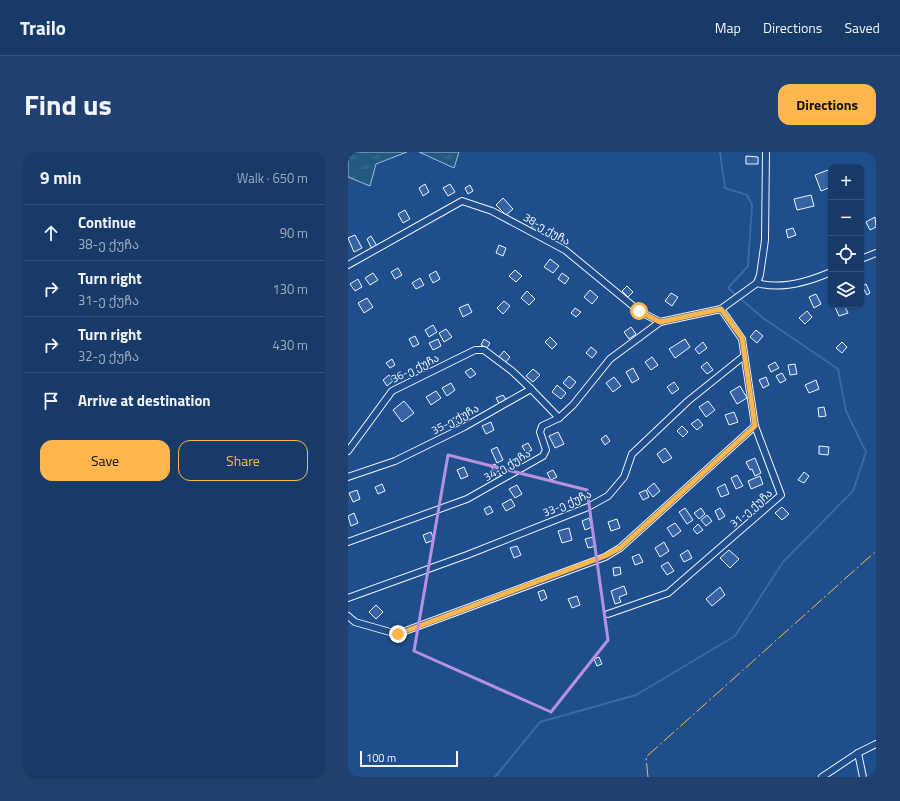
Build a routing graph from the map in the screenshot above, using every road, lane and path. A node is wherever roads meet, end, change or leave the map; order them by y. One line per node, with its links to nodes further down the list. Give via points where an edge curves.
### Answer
1 (766, 152): 6 (street, via 765,240)
2 (876, 253): 3 (street)
3 (864, 258)
4 (348, 265): 8 (street, 38-ე ქუჩა, via 462,201 492,211 565,250 639,311)
5 (828, 273): 6 (street, via 795,284)
6 (757, 283): 7 (street)
7 (721, 309): 8 (street); 9 (street, 31-ე ქუჩა, via 742,338)
8 (660, 322): 11 (street, 34-ე ქუჩა, via 610,359)
9 (744, 356): 12 (street, 31-ე ქუჩა); 16 (street, 33-ე ქუჩა, via 688,401 632,454 624,477 608,496 588,507)
10 (531, 389): 11 (street); 13 (street, 36-ე ქუჩა, via 484,350 475,350 392,391); 14 (street, 35-ე ქუჩა, via 464,427 395,461)
11 (559, 418): 15 (street, 34-ე ქუჩა, via 542,426 540,432 546,450 543,456 510,476 467,499)
12 (755, 426): 17 (street, 31-ე ქუჩა, via 781,494 668,593); 18 (street, via 620,548 605,556 398,634 355,622)
13 (348, 451)
14 (348, 477)
15 (348, 542)
16 (348, 598)
17 (608, 614)
18 (348, 616)
19 (876, 744): 20 (street)
20 (858, 753): 21 (street); 22 (street)
21 (822, 777)
22 (863, 777)

